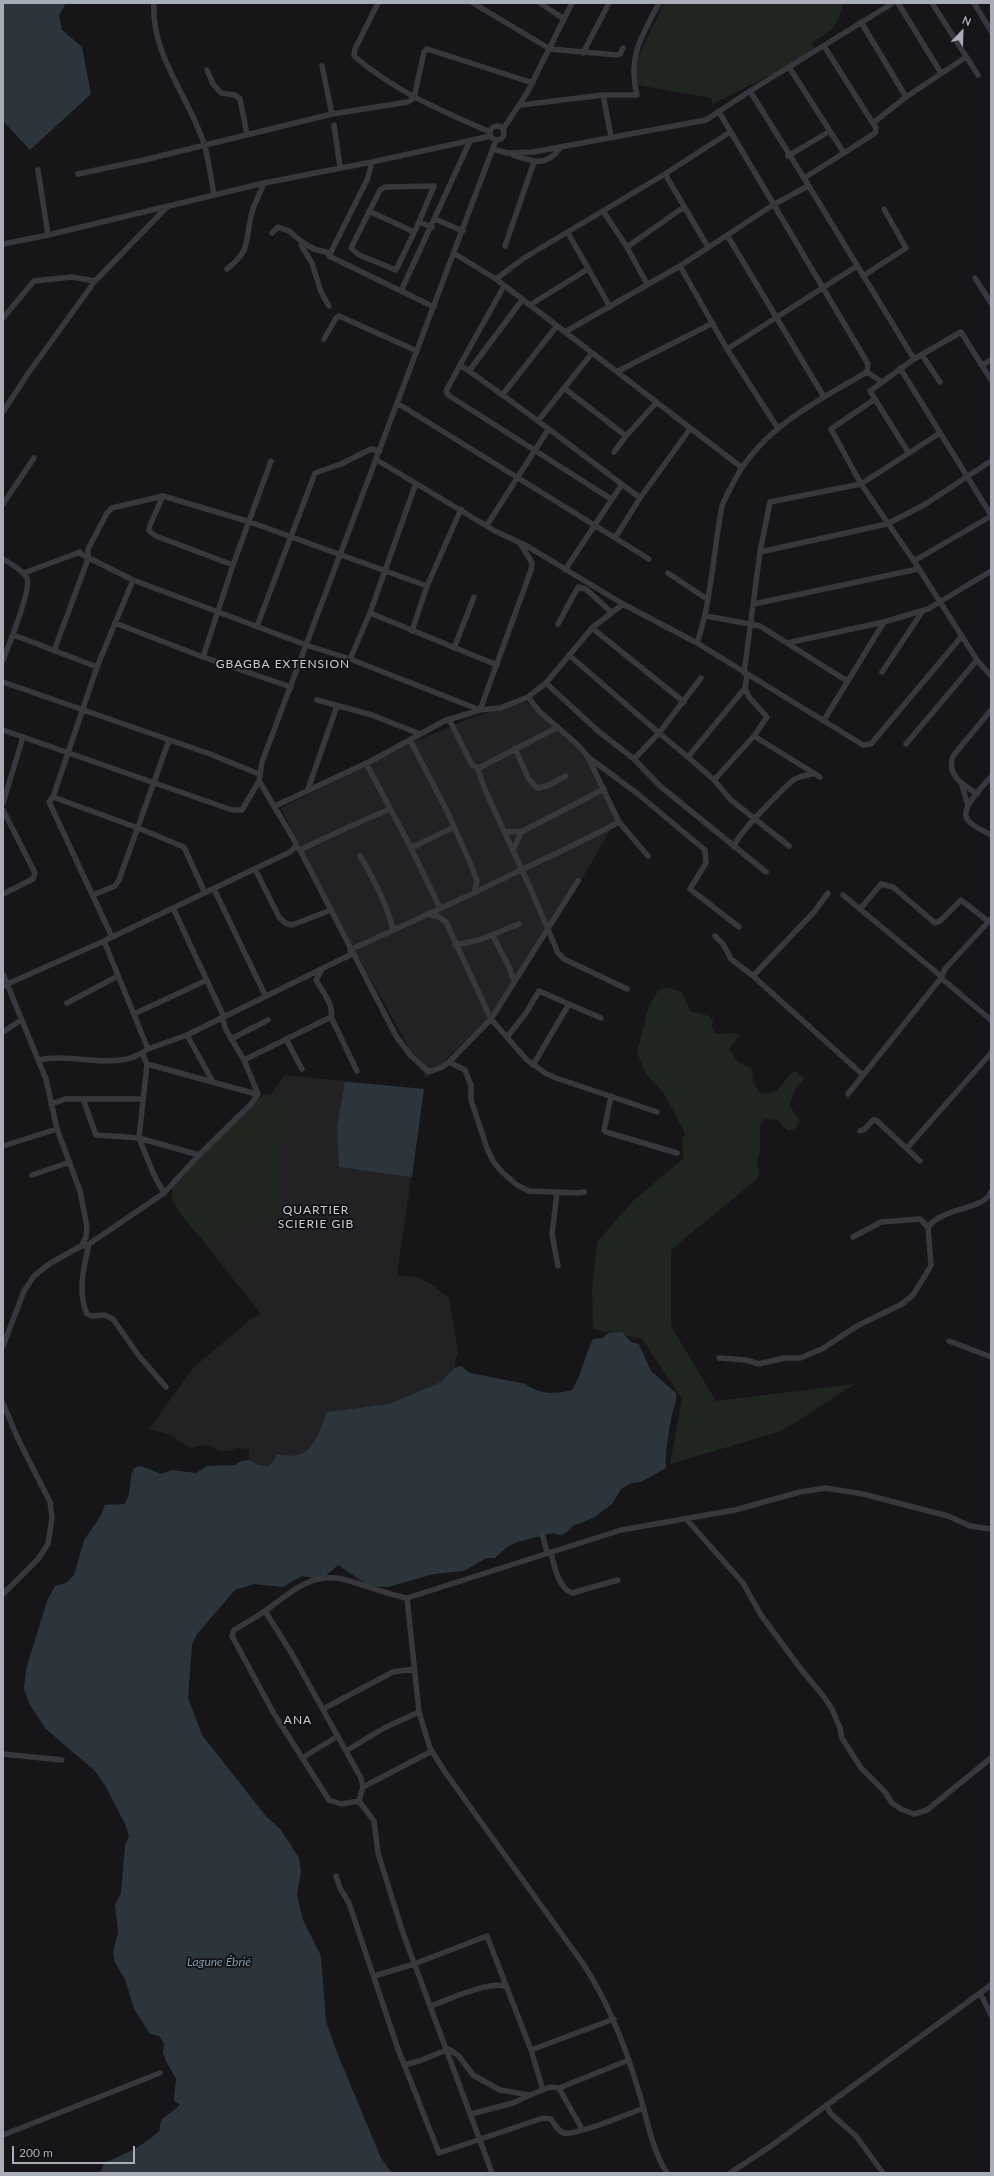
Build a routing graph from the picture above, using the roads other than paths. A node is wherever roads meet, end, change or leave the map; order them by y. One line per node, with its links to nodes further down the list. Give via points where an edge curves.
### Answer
1 (154, 3): 43 (street, via 154,25 163,56 184,96)
2 (378, 3): 29 (street, via 354,56 372,72)
3 (473, 3): 17 (street)
4 (540, 3): 12 (street)
5 (572, 3): 12 (street)
6 (609, 3): 18 (street)
7 (659, 3): 27 (street, via 636,47 633,71 637,95)
8 (893, 3): 13 (street)
9 (898, 3): 23 (street)
10 (932, 3): 19 (street)
11 (974, 3): 14 (street)
12 (564, 18): 17 (street)
13 (861, 22): 15 (street); 28 (street)
14 (991, 31)
15 (824, 46): 21 (street); 33 (street)
16 (623, 48): 18 (street, via 617,55)
17 (550, 49): 18 (street); 25 (street)
18 (583, 53)
19 (966, 57): 23 (street); 24 (street)
20 (322, 66): 32 (street)
21 (789, 67): 26 (street); 36 (street)
22 (207, 70): 38 (street, via 213,84 221,93 235,95 240,99)
23 (941, 73): 28 (street)
24 (978, 75)
25 (533, 83): 29 (street, via 427,49 424,52); 30 (street)
26 (750, 91): 31 (street); 48 (street)
27 (603, 96): 30 (street); 40 (street)
28 (906, 97): 33 (street)
29 (414, 98): 32 (street, via 408,102); 39 (street)
30 (521, 105): 35 (street)
31 (719, 112): 37 (street); 40 (street, via 706,120)
32 (332, 114): 38 (street)
33 (873, 123): 47 (street, via 875,133)
34 (334, 125): 51 (street)
35 (503, 129): 39 (street, via 497,126); 41 (street, via 504,136)
36 (830, 131): 47 (street); 48 (street)
37 (730, 132): 54 (street); 59 (street)
38 (247, 134): 43 (street)
39 (491, 134): 41 (street); 42 (street)
40 (611, 136): 44 (street)
41 (496, 140): 45 (street)
42 (470, 141): 49 (street); 65 (street)
43 (204, 144): 53 (street); 58 (street)
44 (560, 148): 46 (street, via 520,154); 50 (street, via 549,160)
45 (494, 149): 46 (street); 68 (street)
46 (507, 153): 50 (street)
47 (844, 153): 55 (street)
48 (788, 156): 55 (street)
49 (372, 162): 51 (street); 79 (street, via 367,180)
50 (534, 162): 76 (street)
51 (340, 167): 56 (street)
52 (38, 170): 72 (street)
53 (78, 174)
54 (665, 174): 61 (street); 64 (street)
55 (804, 178): 57 (street)
56 (264, 183): 58 (street); 83 (street, via 251,216 245,250)
57 (808, 186): 59 (street); 82 (street)
58 (214, 195): 60 (street)
59 (773, 205): 73 (street); 91 (street)
60 (167, 207): 72 (street); 88 (street)
61 (684, 207): 77 (street); 78 (street)
62 (884, 209): 85 (street, via 906,248)
63 (369, 211): 66 (street, via 380,190 385,187 434,186); 69 (street); 69 (street, via 351,248 359,255 396,270)
64 (603, 211): 71 (street); 77 (street)
65 (435, 219): 67 (street); 68 (street)
66 (419, 222): 67 (street); 69 (street)
67 (432, 227): 92 (street)
68 (463, 231): 80 (street)
69 (414, 232)
70 (272, 233): 74 (street, via 278,227 289,231)
71 (568, 233): 84 (street); 87 (street, via 524,258)
72 (48, 235): 75 (street)
73 (727, 235): 78 (street); 100 (street)
74 (302, 242): 79 (street); 96 (street, via 303,250 312,263 321,292)
75 (3, 244)
76 (505, 246)
77 (627, 247): 89 (street)
78 (708, 247): 81 (street)
79 (329, 253): 92 (street, via 331,258)
80 (455, 254): 87 (street); 97 (street)
81 (680, 266): 89 (street); 101 (street)
82 (857, 266): 85 (street); 91 (street)
83 (227, 269)
84 (588, 269): 95 (street); 98 (street)
85 (863, 276): 109 (street)
86 (975, 278): 94 (street)
87 (496, 279): 90 (street)
88 (95, 281): 99 (street, via 72,277 34,281); 126 (street)
89 (647, 284): 98 (street)
90 (504, 286): 93 (street); 111 (street)
91 (821, 287): 100 (street); 116 (street, via 868,364)
92 (401, 291): 97 (street)
93 (522, 300): 95 (street); 114 (street)
94 (991, 303)
95 (530, 305): 102 (street)
96 (329, 306)
97 (434, 307): 106 (street)
98 (610, 307): 103 (street)
99 (3, 318)
100 (775, 318): 105 (street); 122 (street)
101 (713, 323): 105 (street); 115 (street)
102 (556, 327): 103 (street); 121 (street)
103 (565, 332): 107 (street)
104 (324, 339): 106 (street, via 339,316)
105 (727, 349): 128 (street)
106 (417, 351): 124 (street)
107 (592, 353): 115 (street); 120 (street)
108 (922, 355): 109 (street); 112 (street, via 961,332); 119 (street)
109 (914, 359): 113 (street)
110 (991, 360): 112 (street)
111 (460, 365): 114 (street); 134 (street, via 446,392 448,395)
112 (982, 365): 117 (street)
113 (900, 368): 118 (street); 131 (street)
114 (469, 371): 121 (street)
115 (618, 371): 125 (street)
116 (867, 372): 118 (street); 122 (street)
117 (991, 380)
118 (882, 382): 123 (street, via 870,391)
119 (940, 382)
120 (564, 388): 127 (street); 132 (street)
121 (503, 394): 127 (street)
122 (824, 397): 128 (street)
123 (875, 399): 136 (street); 146 (street, via 830,429)
124 (397, 403): 133 (street); 143 (street)
125 (656, 403): 130 (street); 132 (street)
126 (3, 411)
127 (538, 421): 129 (street)
128 (777, 427): 141 (street)
129 (548, 430): 134 (street); 145 (street)
130 (690, 430): 141 (street); 148 (street)
131 (940, 433): 136 (street); 142 (street)
132 (626, 436): 135 (street)
133 (380, 451): 138 (street); 157 (street, via 371,449 341,464 314,473)
134 (533, 451): 143 (street); 149 (street)
135 (614, 452)
136 (908, 452): 146 (street)
137 (34, 458): 150 (street)
138 (377, 460): 144 (street); 163 (street)
139 (271, 461): 153 (street)
140 (991, 461): 142 (street)
141 (741, 467): 178 (street, via 723,504)
142 (968, 475): 152 (street); 154 (street, via 924,505)
143 (519, 477): 155 (street); 156 (street)
144 (416, 483): 151 (street); 171 (street)
145 (622, 484): 148 (street); 149 (street)
146 (860, 484): 154 (street); 161 (street, via 770,502)
147 (163, 496): 153 (street); 160 (street, via 112,508); 168 (street, via 149,531 156,536)
148 (640, 498): 158 (street)
149 (612, 499): 156 (street)
150 (3, 504)
151 (461, 509): 155 (street); 176 (street)
152 (991, 516): 167 (street)
153 (250, 522): 157 (street); 168 (street)
154 (887, 524): 161 (street); 167 (street)
155 (487, 525): 159 (street)
156 (595, 525): 158 (street); 170 (street)
157 (290, 536): 163 (street); 191 (street)
158 (615, 538): 166 (street)
159 (518, 541): 170 (street); 206 (street, via 532,563 532,570)
160 (88, 549): 162 (street); 165 (street)
161 (760, 552): 181 (street)
162 (79, 553): 165 (street); 173 (street)
163 (340, 554): 171 (street); 198 (street)
164 (3, 559): 173 (street)
165 (88, 559): 175 (street); 200 (street)
166 (649, 559)
167 (914, 561): 169 (street)
168 (233, 565): 182 (street)
169 (918, 569): 179 (street); 181 (street)
170 (565, 570): 180 (street)
171 (385, 571): 176 (street); 185 (street)
172 (991, 571): 179 (street)
173 (24, 573): 194 (street, via 28,583)
174 (668, 574): 178 (street)
175 (133, 580): 182 (street); 188 (street)
176 (427, 586): 193 (street)
177 (474, 597): 199 (street)
178 (707, 599): 186 (street)
179 (940, 603): 183 (street); 195 (street)
180 (624, 604): 184 (street); 196 (street)
181 (754, 604): 190 (street)
182 (217, 611): 191 (street); 202 (street)
183 (922, 611): 187 (street); 208 (street)
184 (611, 612): 189 (street, via 586,589 578,587); 192 (street)
185 (370, 613): 193 (street); 203 (street)
186 (706, 616): 190 (street); 196 (street)
187 (884, 622): 197 (street); 212 (street)
188 (114, 623): 202 (street); 207 (street)
189 (558, 624)
190 (751, 624): 197 (street, via 760,626); 209 (street)
191 (258, 626): 198 (street)
192 (592, 628): 201 (street); 219 (street)
193 (412, 631): 199 (street)
194 (14, 635): 200 (street); 204 (street)
195 (962, 636): 205 (street); 225 (street, via 871,744 863,745)
196 (697, 643): 209 (street)
197 (787, 643): 212 (street)
198 (306, 645): 203 (street); 215 (street)
199 (454, 648): 206 (street)
200 (54, 651): 207 (street)
201 (569, 655): 214 (street); 228 (street)
202 (203, 657): 215 (street)
203 (350, 659): 221 (street)
204 (3, 660)
205 (977, 660): 210 (street); 234 (street)
206 (497, 665): 221 (street)
207 (97, 667): 223 (street)
208 (882, 672)
209 (746, 674): 216 (street); 225 (street)
210 (991, 676)
211 (701, 678): 219 (street)
212 (846, 681): 225 (street)
213 (3, 682): 223 (street)
214 (546, 683): 217 (street); 239 (street, via 598,731)
215 (291, 687): 247 (street)
216 (745, 688): 230 (street, via 749,697 767,717); 237 (street)
217 (528, 697): 221 (street, via 500,708); 226 (street, via 539,711)
218 (317, 700): 220 (street)
219 (684, 702): 228 (street)
220 (337, 706): 229 (street, via 372,715); 251 (street)
221 (480, 710): 224 (street)
222 (991, 710): 250 (street, via 953,756 951,769)
223 (81, 711): 232 (street); 236 (street)
224 (449, 719): 229 (street); 241 (street, via 472,765)
225 (824, 720)
226 (558, 727): 235 (street); 238 (street)
227 (3, 730): 231 (street)
228 (659, 733): 237 (street); 239 (street)
229 (420, 734): 233 (street)
230 (754, 736): 242 (street); 248 (street)
231 (23, 737): 236 (street); 246 (street)
232 (169, 740): 247 (street); 249 (street)
233 (410, 740): 240 (street); 262 (street)
234 (906, 744)
235 (515, 748): 241 (street, via 481,768); 243 (street, via 528,778 537,788)
236 (68, 753): 249 (street); 254 (street)
237 (688, 756): 248 (street)
238 (588, 757): 252 (street); 292 (street, via 638,794 705,850 706,863 690,890)
239 (634, 759): 269 (street, via 655,781)
240 (366, 763): 251 (street); 258 (street)
241 (477, 767): 264 (street, via 481,782)
242 (813, 774): 244 (street); 260 (street, via 794,780)
243 (566, 776)
244 (820, 777)
245 (991, 777): 253 (street)
246 (6, 778): 255 (street)
247 (259, 778): 249 (street, via 240,812); 256 (street)
248 (714, 780): 260 (street, via 731,800)
249 (152, 783): 263 (street)
250 (962, 785): 253 (street); 257 (street)
251 (308, 789): 256 (street)
252 (604, 789): 261 (street); 265 (street)
253 (977, 794): 257 (street)
254 (53, 797): 263 (street); 283 (street, via 49,802)
255 (3, 803)
256 (275, 806): 270 (street)
257 (968, 806): 266 (street, via 965,813 967,821)
258 (390, 809): 267 (street); 270 (street, via 340,830 317,844)
259 (3, 810): 282 (street, via 36,873 33,878)
260 (756, 818): 268 (street); 269 (street, via 737,839)
261 (619, 822): 273 (street); 275 (street, via 565,851)
262 (454, 827): 267 (street, via 420,845 413,847); 280 (street, via 477,881)
263 (138, 828): 279 (street, via 184,847); 283 (street, via 115,886)
264 (504, 831): 265 (street); 271 (street)
265 (521, 832): 271 (street)
266 (991, 835)
267 (409, 844): 286 (street)
268 (789, 846)
269 (734, 847): 276 (street)
270 (298, 848): 274 (street); 288 (street)
271 (513, 852): 275 (street)
272 (360, 856): 293 (street, via 376,882)
273 (648, 856)
274 (255, 869): 278 (street); 288 (street, via 279,917 285,923 292,925)
275 (522, 869): 280 (street); 294 (street)
276 (766, 872)
277 (578, 881): 294 (street)
278 (214, 889): 279 (street); 310 (street)
279 (205, 893): 285 (street)
280 (474, 893): 286 (street)
281 (828, 893): 304 (street, via 800,927)
282 (3, 894)
283 (93, 895): 297 (street)
284 (843, 895): 287 (street)
285 (173, 908): 297 (street); 306 (street)
286 (440, 908): 289 (street)
287 (860, 909): 290 (street, via 881,884 893,887 935,923 961,900); 305 (street)
288 (331, 910): 300 (street)
289 (427, 914): 293 (street); 299 (street, via 437,916 446,922)
290 (990, 920): 305 (street, via 945,969)
291 (519, 924): 295 (street)
292 (739, 927)
293 (393, 929): 300 (street)
294 (548, 931): 307 (street); 309 (street, via 558,953 564,959)
295 (493, 936): 299 (street); 307 (street)
296 (715, 936): 304 (street, via 731,959)
297 (112, 937): 298 (street)
298 (104, 941): 303 (street); 308 (street)
299 (455, 945): 319 (street)
300 (351, 952): 301 (street); 331 (street, via 396,1036 412,1056 429,1072 438,1070)
301 (323, 967): 310 (street); 315 (street, via 316,980 330,1003)
302 (3, 974): 308 (street)
303 (118, 976): 311 (street); 313 (street)
304 (753, 976): 336 (street)
305 (942, 978): 320 (street); 336 (street)
306 (207, 980): 313 (street); 314 (street)
307 (514, 981): 319 (street)
308 (6, 986): 317 (street)
309 (627, 989)
310 (265, 995): 314 (street)
311 (67, 1003)
312 (569, 1004): 316 (street); 323 (street, via 539,991); 333 (street)
313 (134, 1014): 326 (street)
314 (223, 1017): 322 (street); 324 (street)
315 (331, 1017): 325 (street); 335 (street)
316 (601, 1018)
317 (21, 1020): 321 (street); 329 (street)
318 (268, 1020): 324 (street)
319 (491, 1020): 323 (street); 331 (street)
320 (991, 1020)
321 (3, 1032)
322 (187, 1035): 326 (street); 337 (street)
323 (507, 1037): 333 (street)
324 (231, 1038): 330 (street)
325 (286, 1039): 330 (street); 334 (street)
326 (148, 1049): 328 (street)
327 (991, 1053): 349 (street)
328 (142, 1054): 329 (street, via 122,1060); 332 (street)
329 (38, 1060): 343 (street, via 46,1078)
330 (244, 1060): 338 (street)
331 (449, 1062): 358 (street, via 465,1070 472,1085 471,1100 493,1161 517,1185 529,1191)
332 (146, 1064): 337 (street); 342 (street)
333 (533, 1065): 340 (street, via 556,1078)
334 (302, 1069)
335 (357, 1071)
336 (863, 1075): 339 (street)
337 (213, 1082): 338 (street)
338 (256, 1094): 351 (street, via 251,1104)
339 (848, 1094)
340 (611, 1096): 344 (street); 350 (street, via 604,1130 606,1132)
341 (83, 1099): 342 (street); 343 (street, via 65,1099); 347 (street, via 96,1135)
342 (142, 1099): 347 (street)
343 (51, 1104): 345 (street)
344 (657, 1112)
345 (58, 1129): 348 (street); 353 (street)
346 (860, 1131): 349 (street, via 876,1120)
347 (139, 1138): 351 (street); 357 (street)
348 (3, 1146)
349 (907, 1148): 352 (street)
350 (677, 1153)
351 (199, 1155): 357 (street)
352 (920, 1161)
353 (70, 1162): 354 (street); 363 (street, via 84,1207 86,1237)
354 (32, 1175)
355 (584, 1192): 358 (street)
356 (991, 1192): 359 (street)
357 (164, 1193): 362 (street)
358 (557, 1193): 364 (street, via 552,1234)
359 (990, 1200): 360 (street, via 951,1211 933,1220)
360 (928, 1227): 361 (street, via 920,1219 881,1222); 368 (street, via 931,1265 913,1295 902,1304 857,1326 822,1349 800,1358 784,1358 759,1364 746,1360)
361 (853, 1237)
362 (89, 1244): 363 (street); 369 (street, via 82,1274 82,1296 87,1314 104,1315 113,1319 138,1356)
363 (81, 1246): 366 (street, via 49,1264 34,1276 24,1291)
364 (558, 1266)
365 (948, 1341): 367 (street)
366 (3, 1346)
367 (991, 1357)
368 (719, 1358)
369 (166, 1387)
370 (3, 1403): 371 (street)
371 (4, 1414): 377 (street, via 50,1502 52,1518 48,1544 39,1558)
372 (687, 1520): 373 (street, via 736,1510 800,1492 829,1488 851,1491 948,1516 970,1526); 375 (street, via 621,1530); 388 (street, via 746,1587 761,1615 832,1709 842,1738 854,1757 892,1803 909,1813 924,1811)
373 (991, 1529)
374 (542, 1533): 375 (street)
375 (549, 1553): 376 (street, via 567,1592 572,1593); 378 (street)
376 (618, 1580)
377 (3, 1594)
378 (407, 1598): 379 (street, via 342,1579 320,1578 299,1585); 380 (street)
379 (265, 1611): 381 (street); 387 (street, via 234,1630 232,1636 254,1679)
380 (414, 1669): 381 (street, via 393,1672); 382 (street)
381 (323, 1709): 383 (street)
382 (419, 1712): 384 (street, via 384,1728); 385 (street)
383 (338, 1736): 384 (street); 387 (street)
384 (346, 1751): 390 (street, via 361,1778)
385 (432, 1751): 390 (street); 400 (street, via 584,1965 602,1993)
386 (3, 1754): 389 (street)
387 (302, 1758): 391 (street, via 329,1800 342,1804)
388 (991, 1758)
389 (62, 1760)
390 (363, 1787): 391 (street)
391 (359, 1801): 393 (street, via 374,1822 378,1853)
392 (336, 1876): 394 (street, via 349,1903)
393 (414, 1964): 394 (street); 396 (street, via 487,1936); 398 (street)
394 (374, 1976): 404 (street)
395 (991, 1985): 397 (street)
396 (506, 1987): 398 (street, via 488,1986); 402 (street)
397 (980, 1993): 399 (street); 409 (street)
398 (430, 2006): 401 (street)
399 (991, 2015)
400 (614, 2019): 402 (street); 403 (street)
401 (446, 2050): 404 (street); 408 (street, via 453,2050 473,2075 490,2086); 411 (street)
402 (531, 2050): 407 (street)
403 (629, 2060): 406 (street); 410 (street)
404 (404, 2065): 414 (street, via 439,2153)
405 (160, 2073): 413 (street)
406 (559, 2088): 407 (street, via 550,2087); 412 (street)
407 (543, 2090): 408 (street)
408 (530, 2095): 411 (street, via 513,2103)
409 (826, 2105): 417 (street); 418 (street, via 831,2114 856,2136)
410 (644, 2108): 412 (street); 416 (street)
411 (471, 2114): 414 (street)
412 (582, 2129): 414 (street, via 565,2133 551,2120 543,2118)
413 (3, 2135)
414 (480, 2139): 415 (street)
415 (492, 2173)
416 (667, 2173)
417 (730, 2173)
418 (883, 2173)

